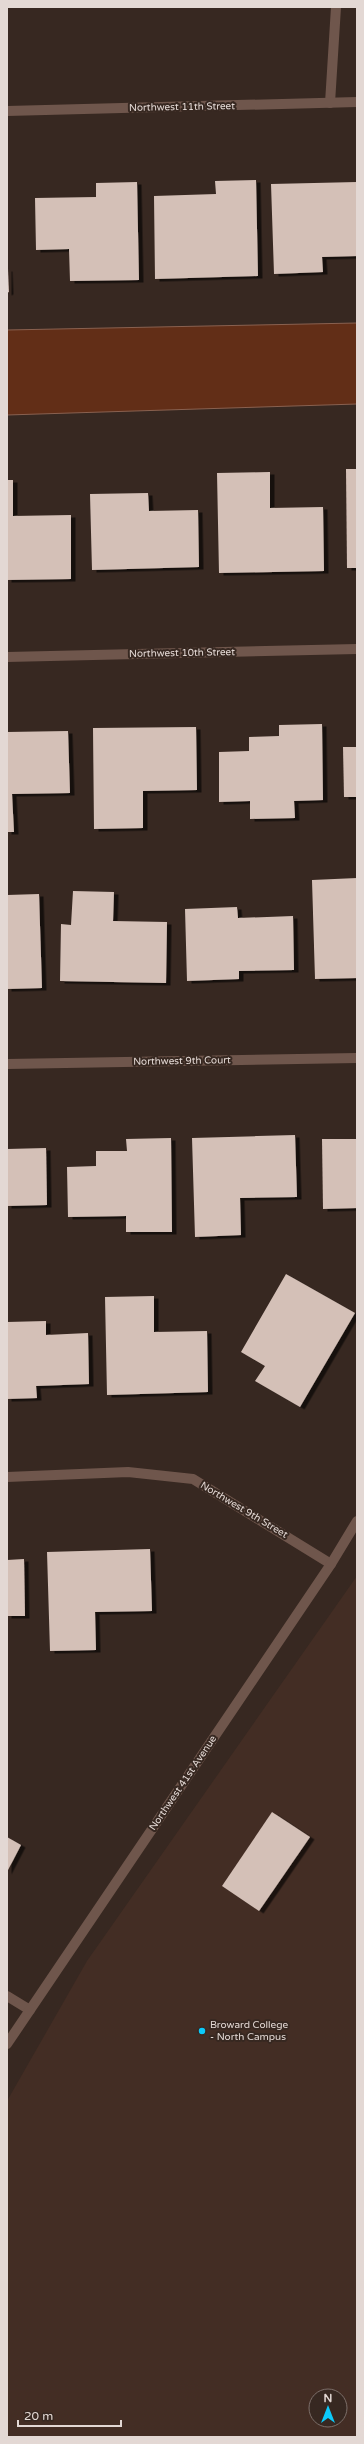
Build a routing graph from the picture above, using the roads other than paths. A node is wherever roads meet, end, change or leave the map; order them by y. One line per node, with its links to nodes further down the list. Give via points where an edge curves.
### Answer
1 (336, 7): 3 (street)
2 (357, 102): 3 (street, Northwest 11th Street)
3 (330, 103): 4 (street, Northwest 11th Street)
4 (7, 111)
5 (357, 649): 6 (street, Northwest 10th Street)
6 (7, 657)
7 (357, 1058): 8 (street, Northwest 9th Court)
8 (7, 1064)
9 (7, 1477): 11 (street, Northwest 9th Street, via 128,1472 193,1479)
10 (357, 1521): 11 (street, Northwest 41st Avenue)
11 (331, 1564): 13 (street, Northwest 41st Avenue)
12 (7, 1996): 13 (street)
13 (30, 2010): 14 (street, Northwest 41st Avenue)
14 (7, 2044)

